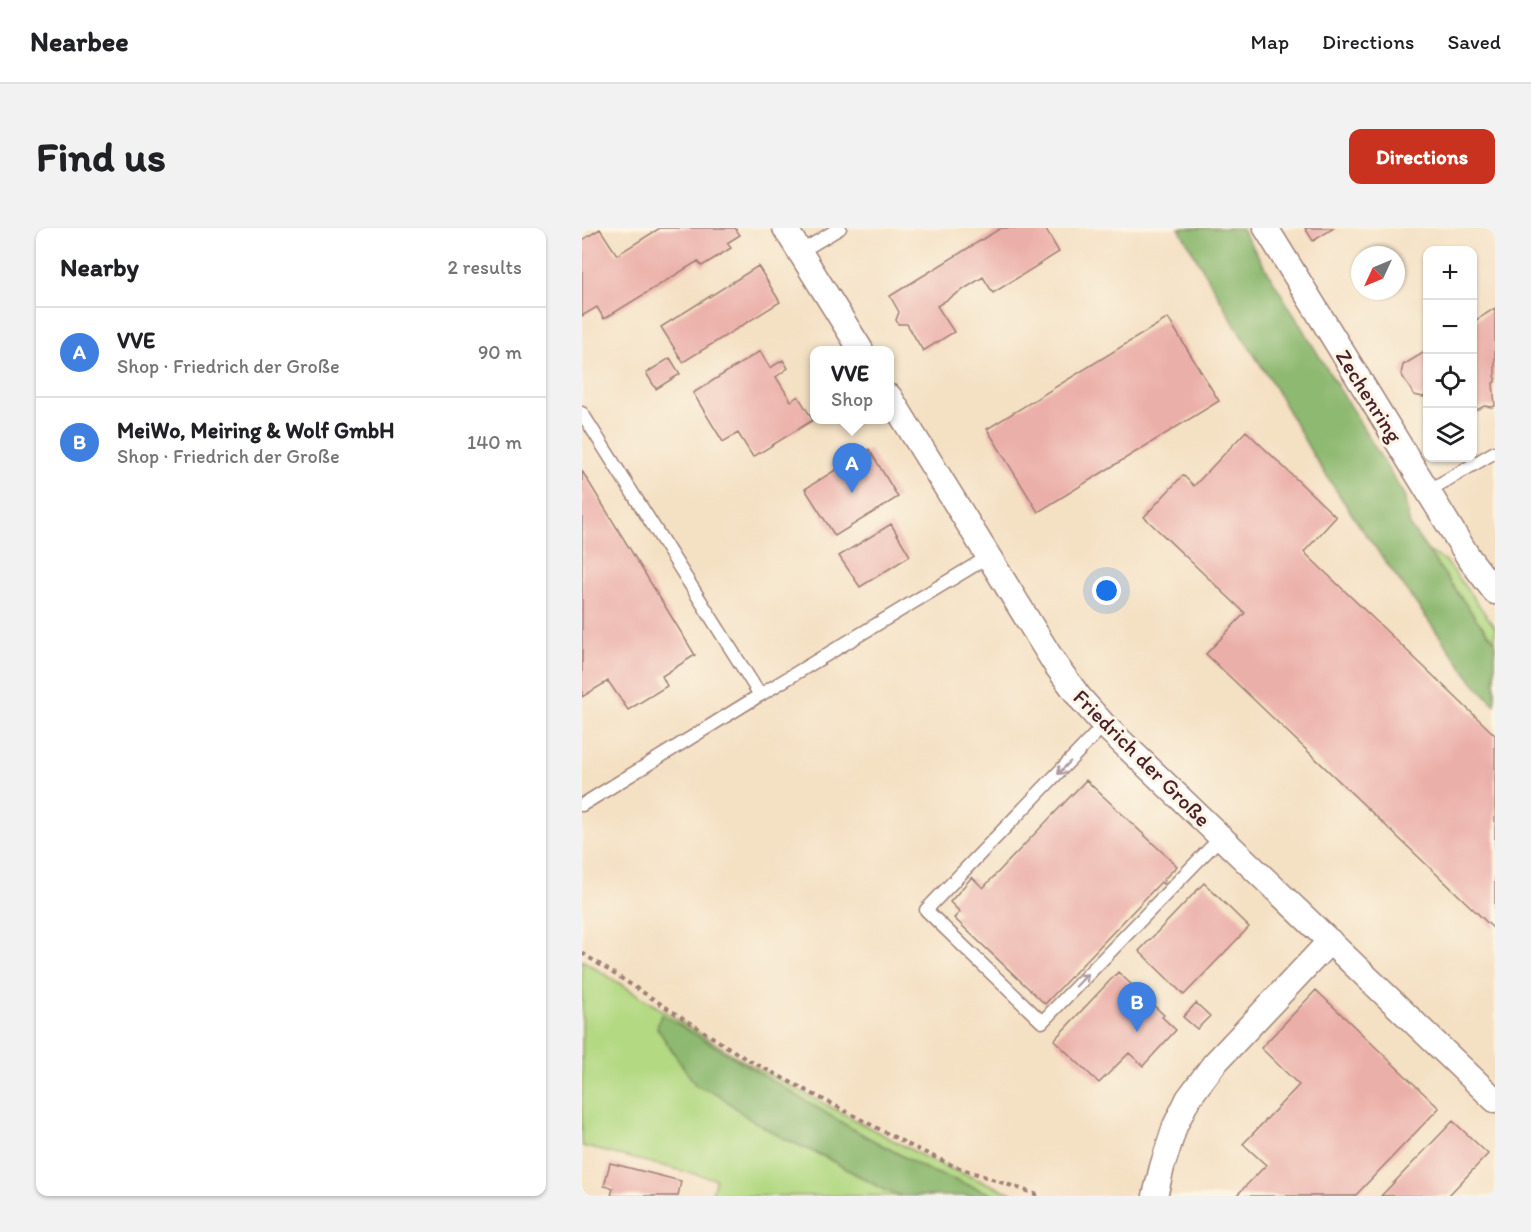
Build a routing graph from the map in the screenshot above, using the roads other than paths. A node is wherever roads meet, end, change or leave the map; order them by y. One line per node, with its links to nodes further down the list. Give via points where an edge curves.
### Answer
1 (785, 228): 4 (street)
2 (840, 228): 4 (lane)
3 (1266, 228): 9 (street, Zechenring)
4 (800, 252): 5 (street)
5 (858, 346)
6 (894, 403): 10 (street, Friedrich der Große)
7 (582, 413): 12 (lane)
8 (1495, 452): 9 (lane)
9 (1428, 491): 11 (street, Zechenring)
10 (988, 556): 12 (lane); 13 (street, Friedrich der Große, via 1055,664)
11 (1495, 592)
12 (760, 695): 14 (lane)
13 (1104, 726): 15 (street, Friedrich der Große); 15 (lane, one-way to 15, via 926,910 1042,1022)
14 (582, 805)
15 (1221, 837): 16 (street, Friedrich der Große)
16 (1330, 941): 17 (street, Friedrich der Große); 18 (street, via 1214,1064 1188,1099 1175,1126)
17 (1495, 1100)
18 (1155, 1196)

